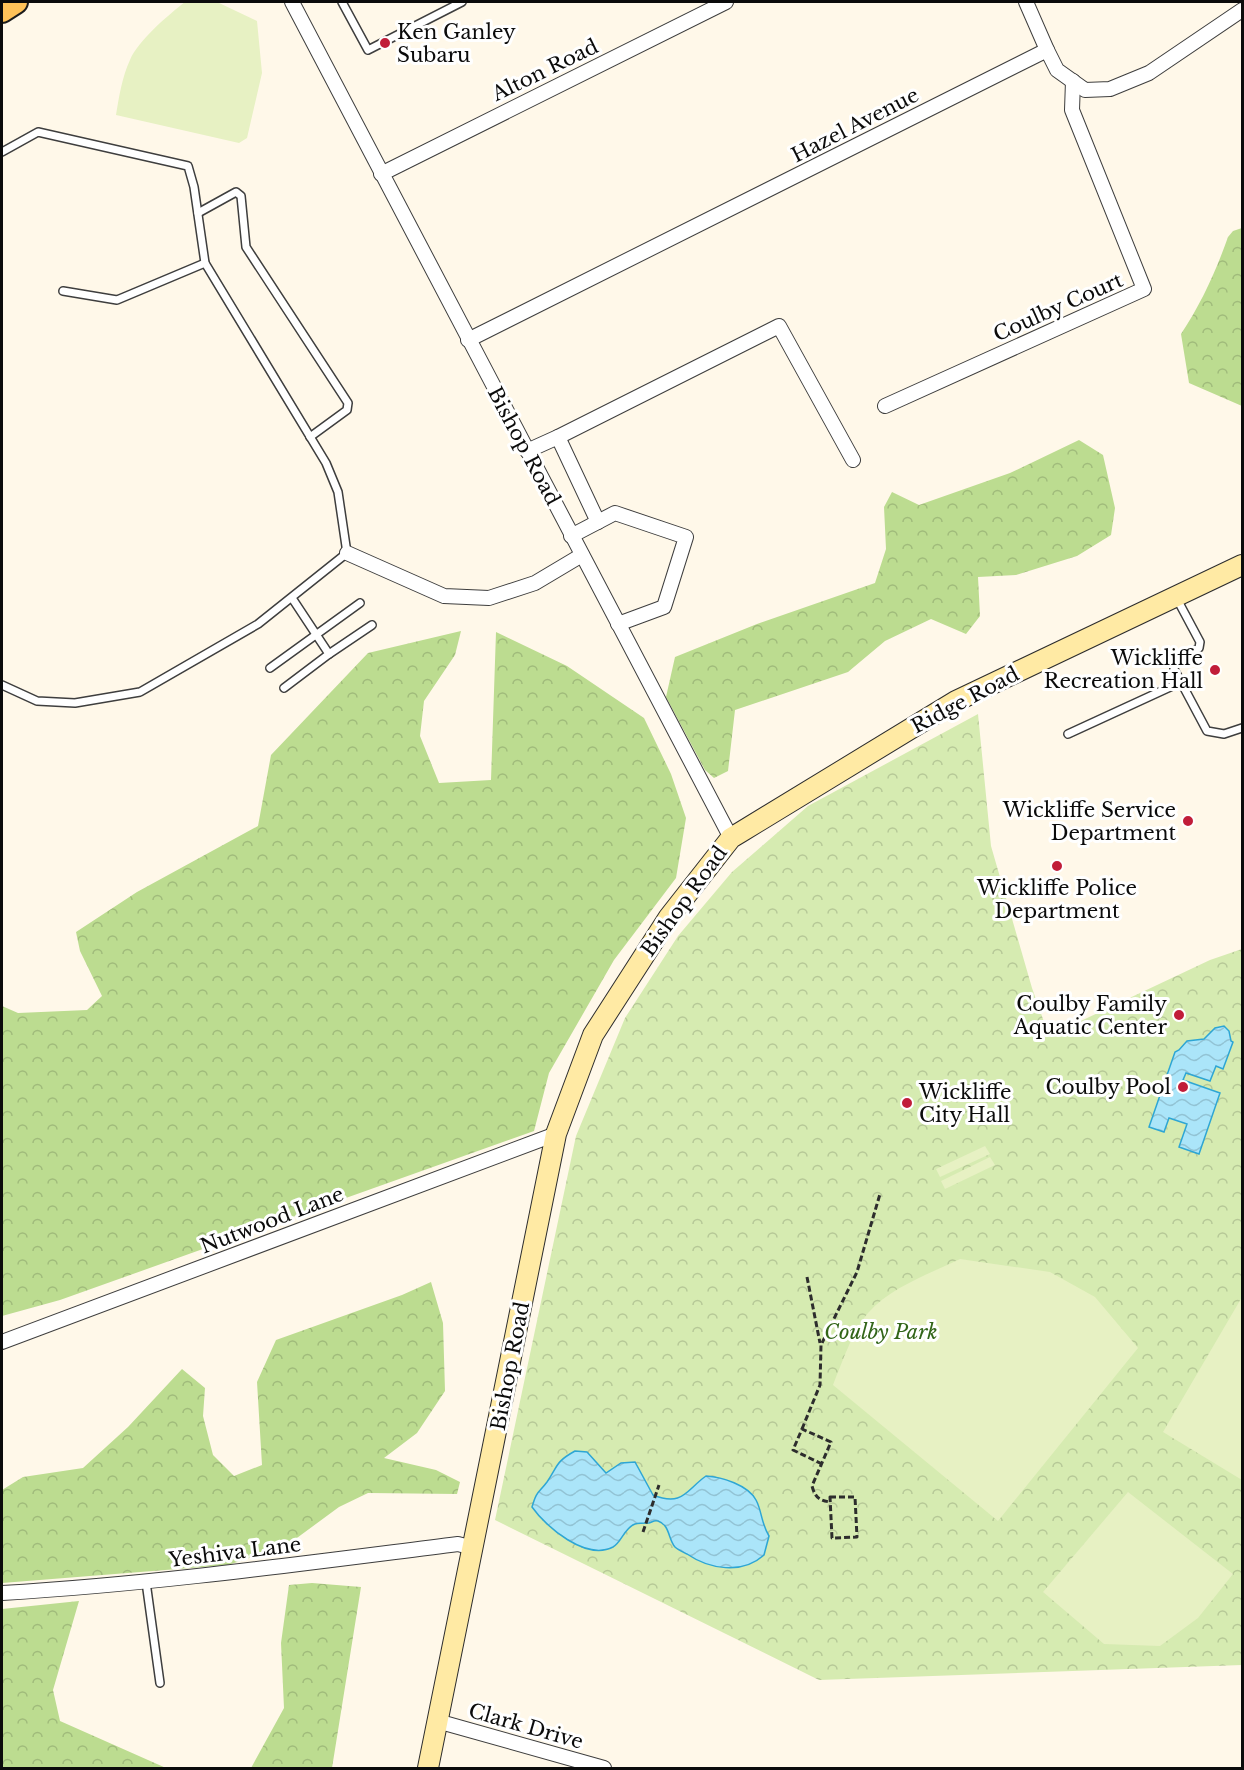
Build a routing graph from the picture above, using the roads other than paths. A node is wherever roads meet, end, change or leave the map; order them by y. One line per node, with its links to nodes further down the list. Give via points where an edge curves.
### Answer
1 (292, 2): 10 (street, Bishop Road)
2 (342, 2): 3 (lane, via 368,50)
3 (462, 2)
4 (726, 2): 10 (street, Alton Road)
5 (1026, 2): 7 (street)
6 (1242, 10): 8 (street, via 1149,73 1110,89 1085,90)
7 (1047, 50): 8 (street, via 1057,70); 14 (street, Hazel Avenue)
8 (1072, 81): 15 (street, Coulby Court, via 1072,110 1144,289)
9 (2, 152): 11 (lane, via 38,132 188,166)
10 (381, 174): 14 (street, Bishop Road)
11 (198, 213): 12 (lane); 16 (lane, via 236,192 241,196 246,247 348,403 347,410)
12 (205, 263): 13 (lane, via 117,300); 16 (lane)
13 (63, 291)
14 (468, 340): 18 (street, Bishop Road)
15 (885, 406)
16 (310, 437): 22 (lane, via 338,492)
17 (558, 437): 18 (street); 19 (street, via 779,326); 20 (street)
18 (527, 451): 21 (street, Bishop Road)
19 (853, 460)
20 (598, 522): 21 (street); 28 (street, via 615,513 686,537 664,607)
21 (572, 536): 23 (street, Bishop Road)
22 (347, 553): 23 (street, via 444,596 489,598 535,584); 26 (lane)
23 (582, 555): 28 (street, Bishop Road)
24 (1242, 565): 25 (main road, Ridge Road)
25 (1176, 597): 33 (lane, via 1200,642 1199,648 1175,662); 38 (main road, Ridge Road, via 956,701)
26 (292, 598): 30 (lane); 34 (lane, via 258,624 140,692 75,703 37,701)
27 (360, 603): 30 (lane)
28 (618, 624): 38 (street, Bishop Road)
29 (372, 625): 31 (lane)
30 (316, 635): 31 (lane); 32 (lane)
31 (329, 654): 35 (lane)
32 (270, 668)
33 (1181, 682): 36 (lane, via 1207,731 1224,734); 37 (lane)
34 (2, 685)
35 (284, 688)
36 (1242, 728)
37 (1068, 734)
38 (730, 838): 39 (main road, Bishop Road, via 669,917 592,1035)
39 (556, 1134): 40 (street, Nutwood Lane); 41 (main road, Bishop Road)
40 (2, 1342)
41 (473, 1548): 42 (street, Yeshiva Lane, via 458,1545); 45 (main road, Bishop Road)
42 (146, 1582): 43 (street, Yeshiva Lane); 44 (lane)
43 (2, 1593)
44 (160, 1683)
45 (437, 1721): 46 (main road, Bishop Road); 47 (street, Clark Drive)
46 (428, 1768)
47 (604, 1768)

